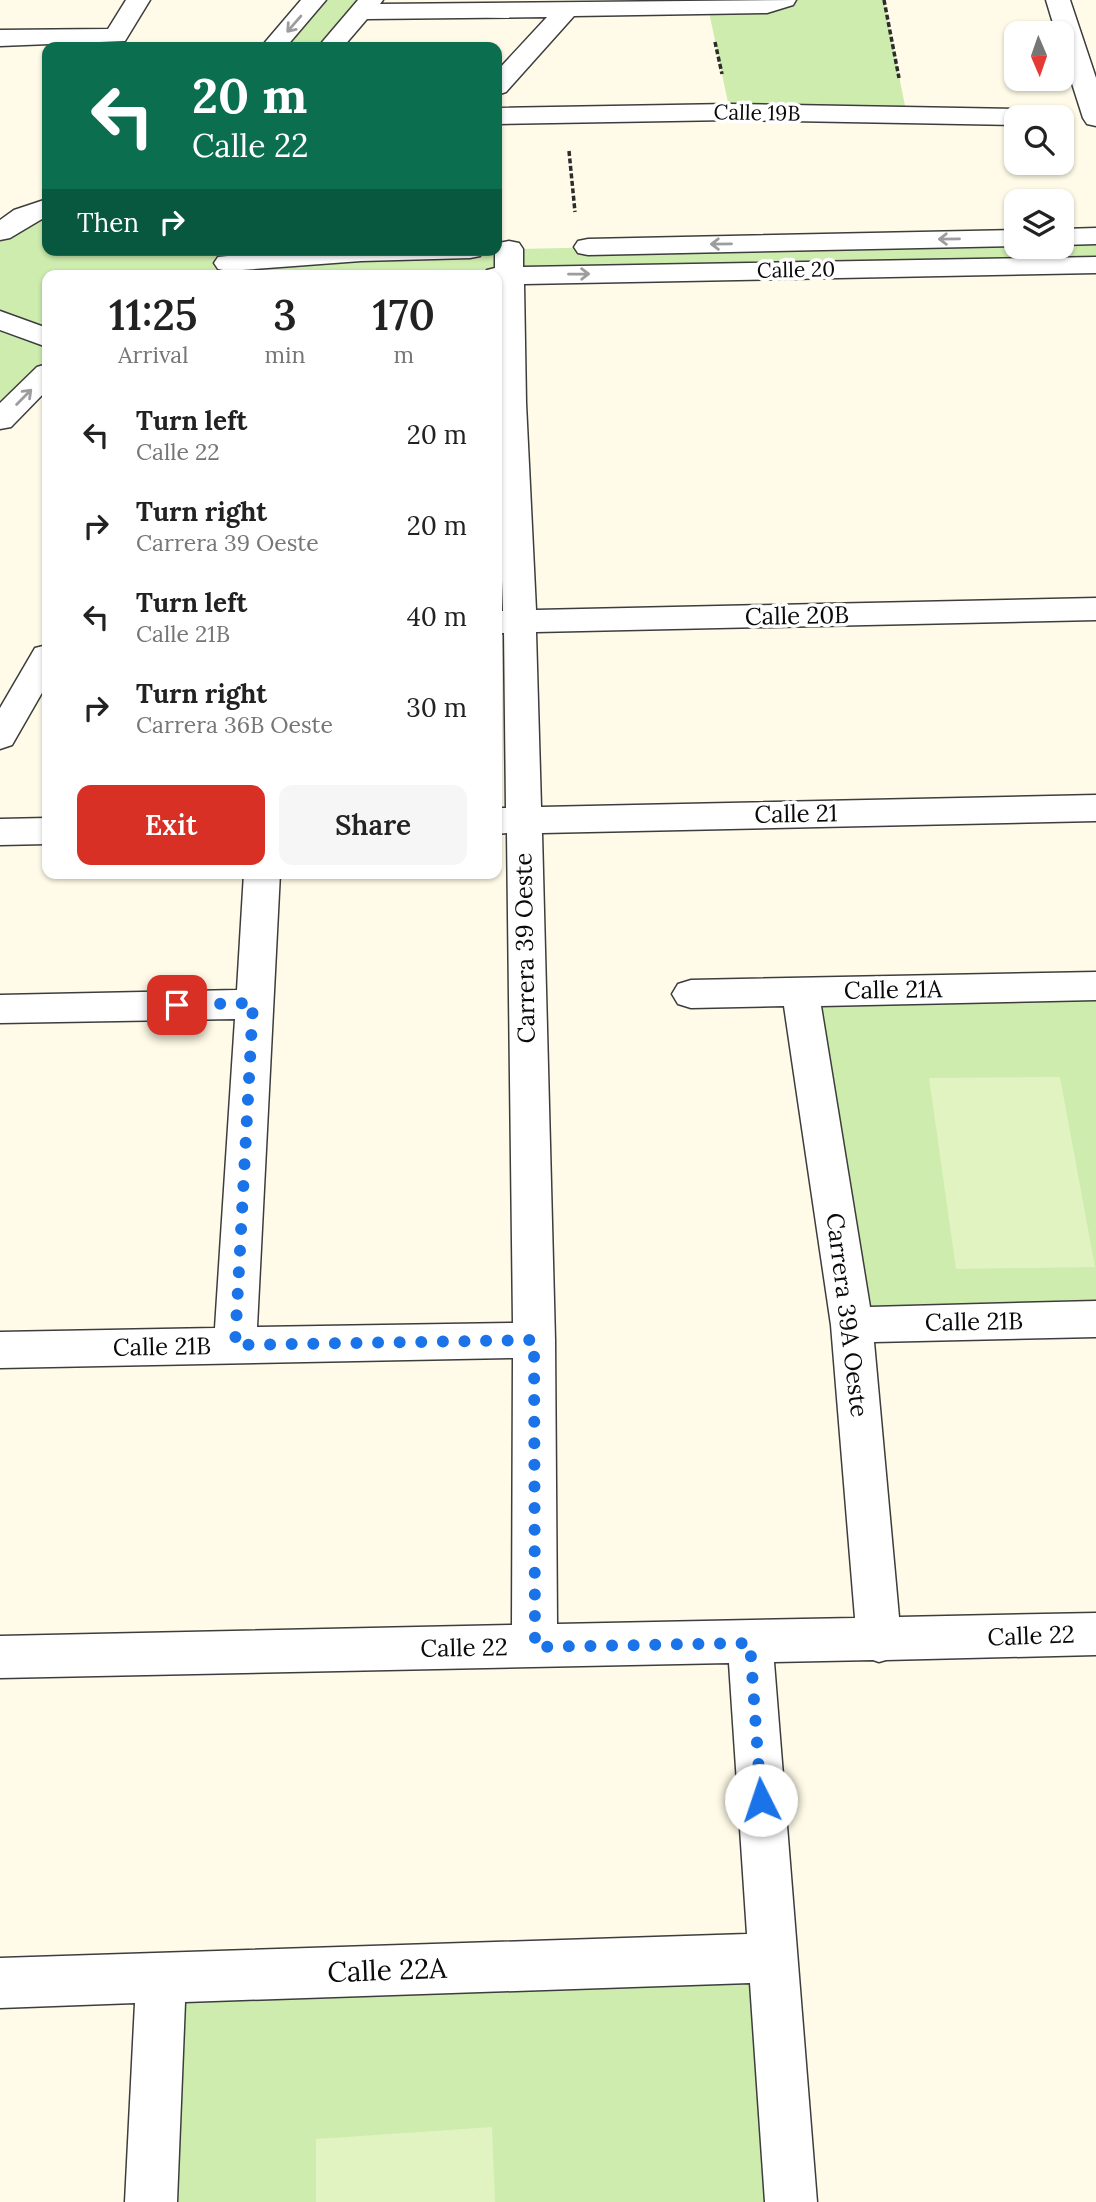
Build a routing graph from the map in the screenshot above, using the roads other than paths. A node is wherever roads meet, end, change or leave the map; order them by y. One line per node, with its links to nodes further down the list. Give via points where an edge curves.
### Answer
1 (138, 0): 7 (street, via 116,36)
2 (314, 0): 8 (street, one-way to 8)
3 (784, 0): 6 (street, via 767,6)
4 (1058, 0): 13 (street)
5 (365, 6): 6 (street); 9 (street)
6 (567, 9): 10 (street)
7 (0, 38)
8 (277, 42)
9 (334, 42)
10 (502, 81)
11 (502, 116): 12 (street, Calle 19B, via 730,112)
12 (1004, 117)
13 (1088, 118)
14 (42, 209): 15 (street)
15 (0, 232)
16 (1096, 236): 17 (street)
17 (1074, 237)
18 (1004, 238): 19 (street, Calle 20, one-way to 19)
19 (574, 248)
20 (305, 256): 22 (street)
21 (509, 260): 23 (street, Calle 20, one-way to 23); 27 (street, Carrera 39 Oeste)
22 (226, 263)
23 (1096, 265)
24 (2, 325): 25 (street)
25 (42, 337)
26 (42, 378): 28 (street, one-way to 26)
27 (504, 404): 30 (street, Carrera 39 Oeste)
28 (0, 420)
29 (1096, 609): 30 (street, Calle 20B)
30 (509, 622): 34 (street, Carrera 39 Oeste)
31 (42, 665): 32 (street)
32 (0, 737)
33 (1096, 808): 34 (street, Calle 21)
34 (510, 821): 45 (street, Carrera 39 Oeste)
35 (42, 831): 36 (street)
36 (0, 832)
37 (262, 879): 41 (street)
38 (1096, 986): 39 (street, Calle 21A)
39 (800, 992): 40 (street, Calle 21A); 44 (street, Carrera 39A Oeste)
40 (691, 994)
41 (253, 1003): 42 (street); 46 (street)
42 (0, 1009)
43 (1096, 1319): 44 (street, Calle 21B)
44 (852, 1325): 49 (street, Carrera 39A Oeste)
45 (534, 1340): 46 (street, Calle 21B); 51 (street, Carrera 39 Oeste)
46 (235, 1345): 47 (street, Calle 21B)
47 (0, 1350)
48 (1096, 1634): 49 (street, Calle 22)
49 (879, 1640): 50 (street, Calle 22)
50 (750, 1643): 51 (street, Calle 22); 53 (street)
51 (535, 1647): 52 (street, Calle 22)
52 (0, 1657)
53 (773, 1958): 54 (street, Calle 22A); 57 (street)
54 (160, 1978): 55 (street, Calle 22A); 56 (street)
55 (0, 1983)
56 (151, 2202)
57 (791, 2202)

